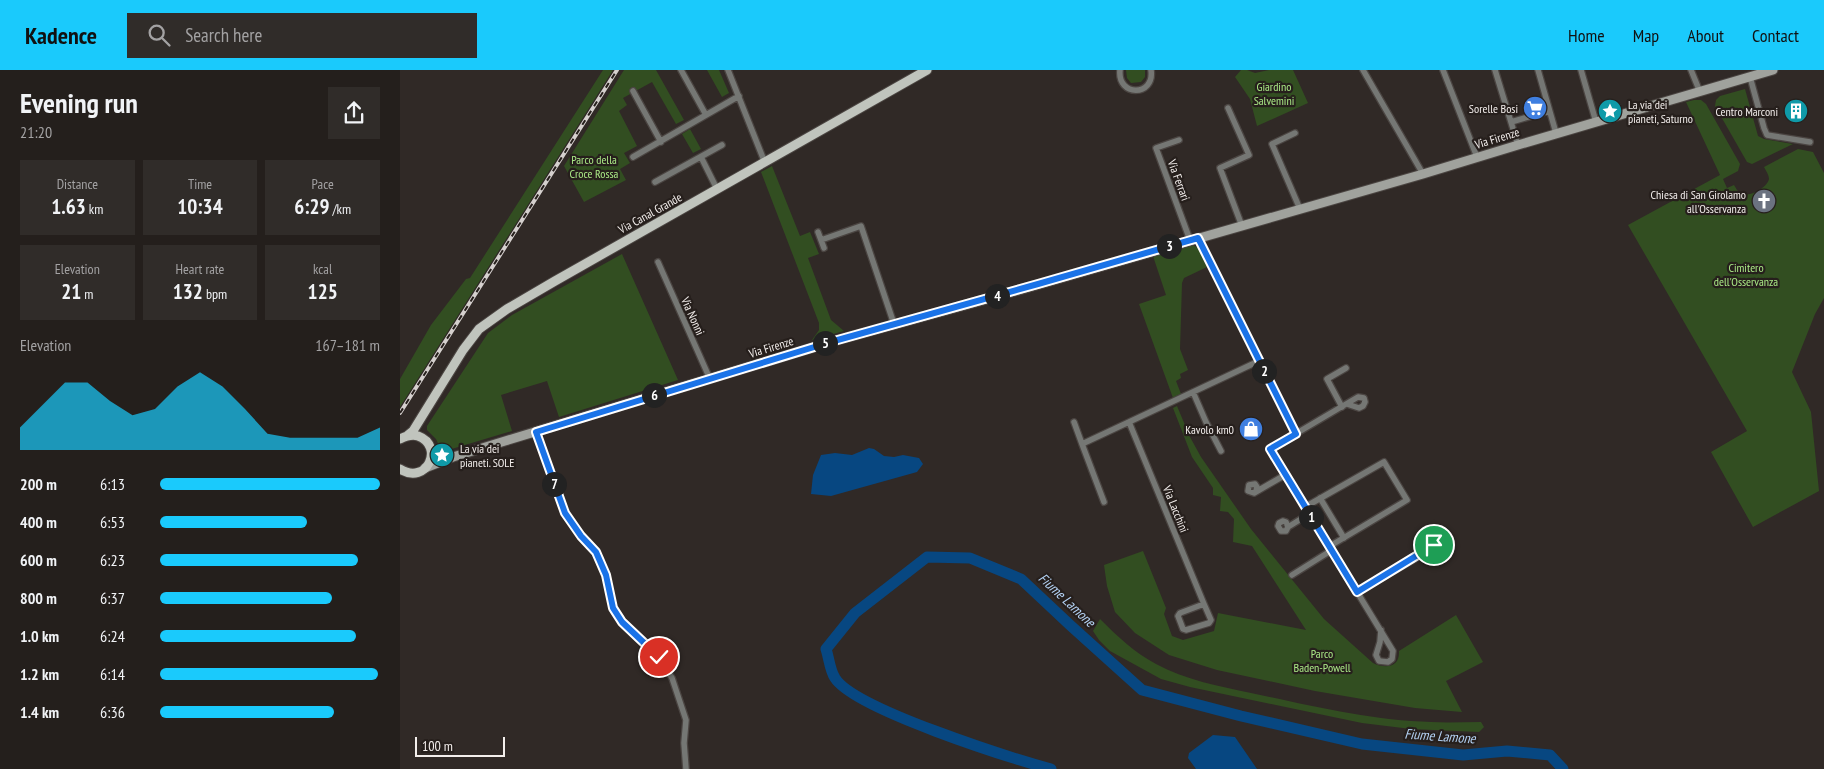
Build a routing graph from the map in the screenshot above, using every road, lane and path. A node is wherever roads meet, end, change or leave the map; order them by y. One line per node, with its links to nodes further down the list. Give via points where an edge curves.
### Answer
1 (681, 70): 19 (street)
2 (728, 70): 16 (street)
3 (927, 70): 32 (main road, Via Canal Grande)
4 (1120, 70): 5 (street, via 1121,81 1134,90 1148,86)
5 (1152, 70)
6 (1363, 70): 33 (street)
7 (1443, 70): 31 (street)
8 (1495, 70): 20 (street)
9 (1538, 70): 18 (street)
10 (1581, 70): 21 (street)
11 (1691, 70): 15 (street)
12 (1773, 70): 13 (street, Via Firenze)
13 (1750, 77): 15 (street, Via Firenze); 26 (street, via 1767,135)
14 (633, 92): 25 (street)
15 (1700, 92): 21 (street, Via Firenze)
16 (739, 96): 19 (street); 32 (street)
17 (1228, 108): 37 (street, via 1250,155 1220,168)
18 (1549, 111): 20 (street); 23 (street)
19 (706, 115): 25 (street)
20 (1511, 122): 28 (street)
21 (1596, 122): 23 (street, Via Firenze)
22 (1295, 133): 36 (street, via 1272,144)
23 (1556, 134): 28 (street, Via Firenze)
24 (1178, 140): 39 (street, Via Ferrari, via 1156,148)
25 (661, 142): 29 (street)
26 (1810, 142)
27 (722, 145): 30 (street)
28 (1518, 145): 31 (street, Via Firenze)
29 (634, 156)
30 (700, 157): 34 (street); 35 (street)
31 (1477, 157): 33 (street, Via Firenze)
32 (765, 163): 35 (main road, Via Canal Grande)
33 (1423, 174): 36 (street, Via Firenze)
34 (655, 182)
35 (718, 189): 48 (main road, Via Canal Grande, via 483,325 463,350)
36 (1300, 209): 37 (street, Via Firenze)
37 (1242, 226): 39 (street, Via Firenze)
38 (818, 232): 40 (street)
39 (1194, 239): 43 (street, Via Firenze); 44 (street)
40 (821, 240): 41 (street); 43 (street, via 862,226)
41 (824, 248)
42 (658, 262): 46 (street, Via Nonni)
43 (894, 324): 46 (street, Via Firenze)
44 (1259, 361): 47 (street); 52 (street)
45 (1346, 368): 52 (street, via 1328,379 1345,405)
46 (710, 379): 51 (street, Via Firenze)
47 (1193, 392): 50 (street); 56 (street)
48 (422, 418): 53 (main road, Via Canal Grande); 54 (main road, via 420,432)
49 (1074, 422): 55 (street)
50 (1129, 422): 55 (street); 73 (street, Via Lacchini)
51 (536, 432): 58 (street, Via Firenze); 75 (street, via 565,513 596,552 606,575 613,608 622,622 659,657 672,678 686,720)
52 (1296, 434): 61 (street, via 1270,449)
53 (404, 437): 54 (main road, via 416,435)
54 (425, 440): 57 (main road)
55 (1082, 444): 64 (street)
56 (1221, 452)
57 (431, 453): 58 (street, Via Firenze); 59 (main road)
58 (453, 457): 59 (street, Via Firenze)
59 (425, 468): 60 (main road, via 416,473)
60 (401, 471)
61 (1285, 475): 62 (street); 65 (street)
62 (1256, 491)
63 (1320, 498): 65 (street); 68 (street); 68 (street, via 1384,462 1407,500)
64 (1104, 502)
65 (1306, 507): 66 (street)
66 (1309, 514): 67 (street); 69 (street)
67 (1288, 527)
68 (1344, 538): 69 (street)
69 (1331, 548): 71 (street); 72 (street)
70 (1425, 553): 72 (street)
71 (1292, 575)
72 (1357, 592): 74 (street)
73 (1204, 604): 73 (street, Via Lacchini, via 1209,623 1183,629 1178,616 1180,613)
74 (1380, 630): 74 (street, via 1376,655 1379,661 1388,662 1394,655)
75 (686, 769)

